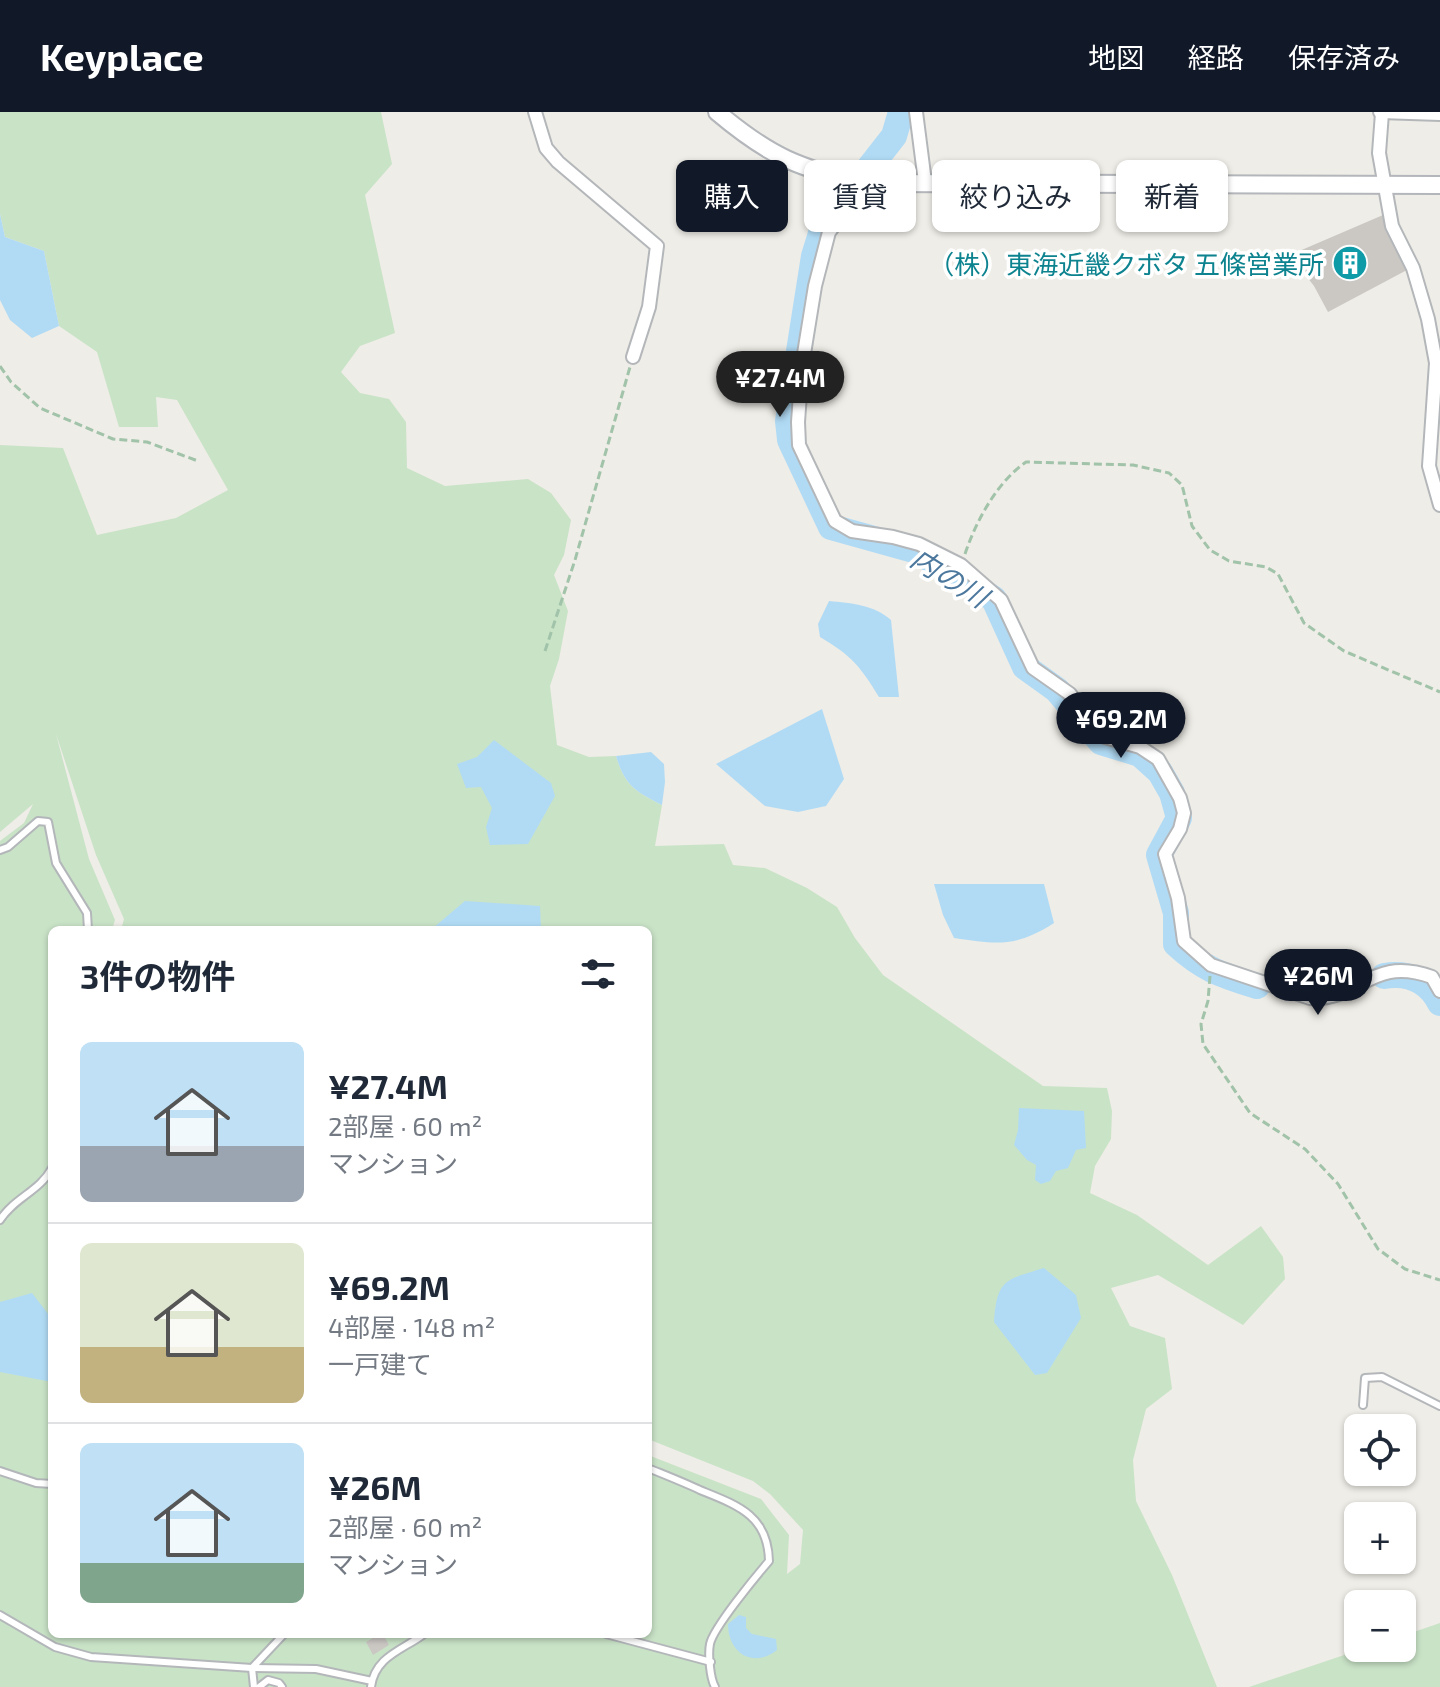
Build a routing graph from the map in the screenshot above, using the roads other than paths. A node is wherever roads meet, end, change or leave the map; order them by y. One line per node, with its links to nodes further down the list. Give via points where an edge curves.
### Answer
1 (535, 112): 12 (street, via 546,148 558,162 657,246 649,307)
2 (717, 112): 6 (street, via 750,140)
3 (916, 112): 8 (street)
4 (1381, 112): 5 (street); 9 (street, via 1379,153)
5 (1440, 114)
6 (804, 167)
7 (916, 182): 8 (street)
8 (925, 182): 9 (street)
9 (1386, 185): 10 (street); 13 (street, via 1392,226 1413,268 1436,363 1429,466)
10 (1440, 185)
11 (829, 232): 16 (street, via 815,286 798,422 799,445 835,521 852,531 919,544 961,565 1001,600 1033,668 1070,694 1105,737 1140,747 1158,759 1184,813 1165,854 1184,941 1211,965 1310,998 1323,999 1391,970 1411,969 1432,977)
12 (633, 357)
13 (1440, 505)
14 (0, 850): 15 (lane, via 38,821 48,822 56,863 87,913)
15 (88, 926)
16 (1440, 991)
17 (48, 1174): 18 (lane)
18 (0, 1220)
19 (1363, 1405): 20 (lane, via 1365,1378 1382,1377)
20 (1440, 1406)
21 (652, 1470): 28 (lane, via 740,1506 765,1536 769,1561 718,1627 710,1644)
22 (0, 1471): 23 (lane)
23 (48, 1484)
24 (0, 1615): 29 (lane, via 55,1647 91,1657)
25 (280, 1638): 29 (lane)
26 (417, 1638): 30 (lane, via 386,1656)
27 (621, 1638): 28 (lane)
28 (711, 1662): 33 (lane)
29 (252, 1668): 30 (lane, via 316,1669); 31 (lane)
30 (372, 1684)
31 (256, 1687): 32 (lane, via 268,1680)
32 (282, 1687)
33 (715, 1687)

